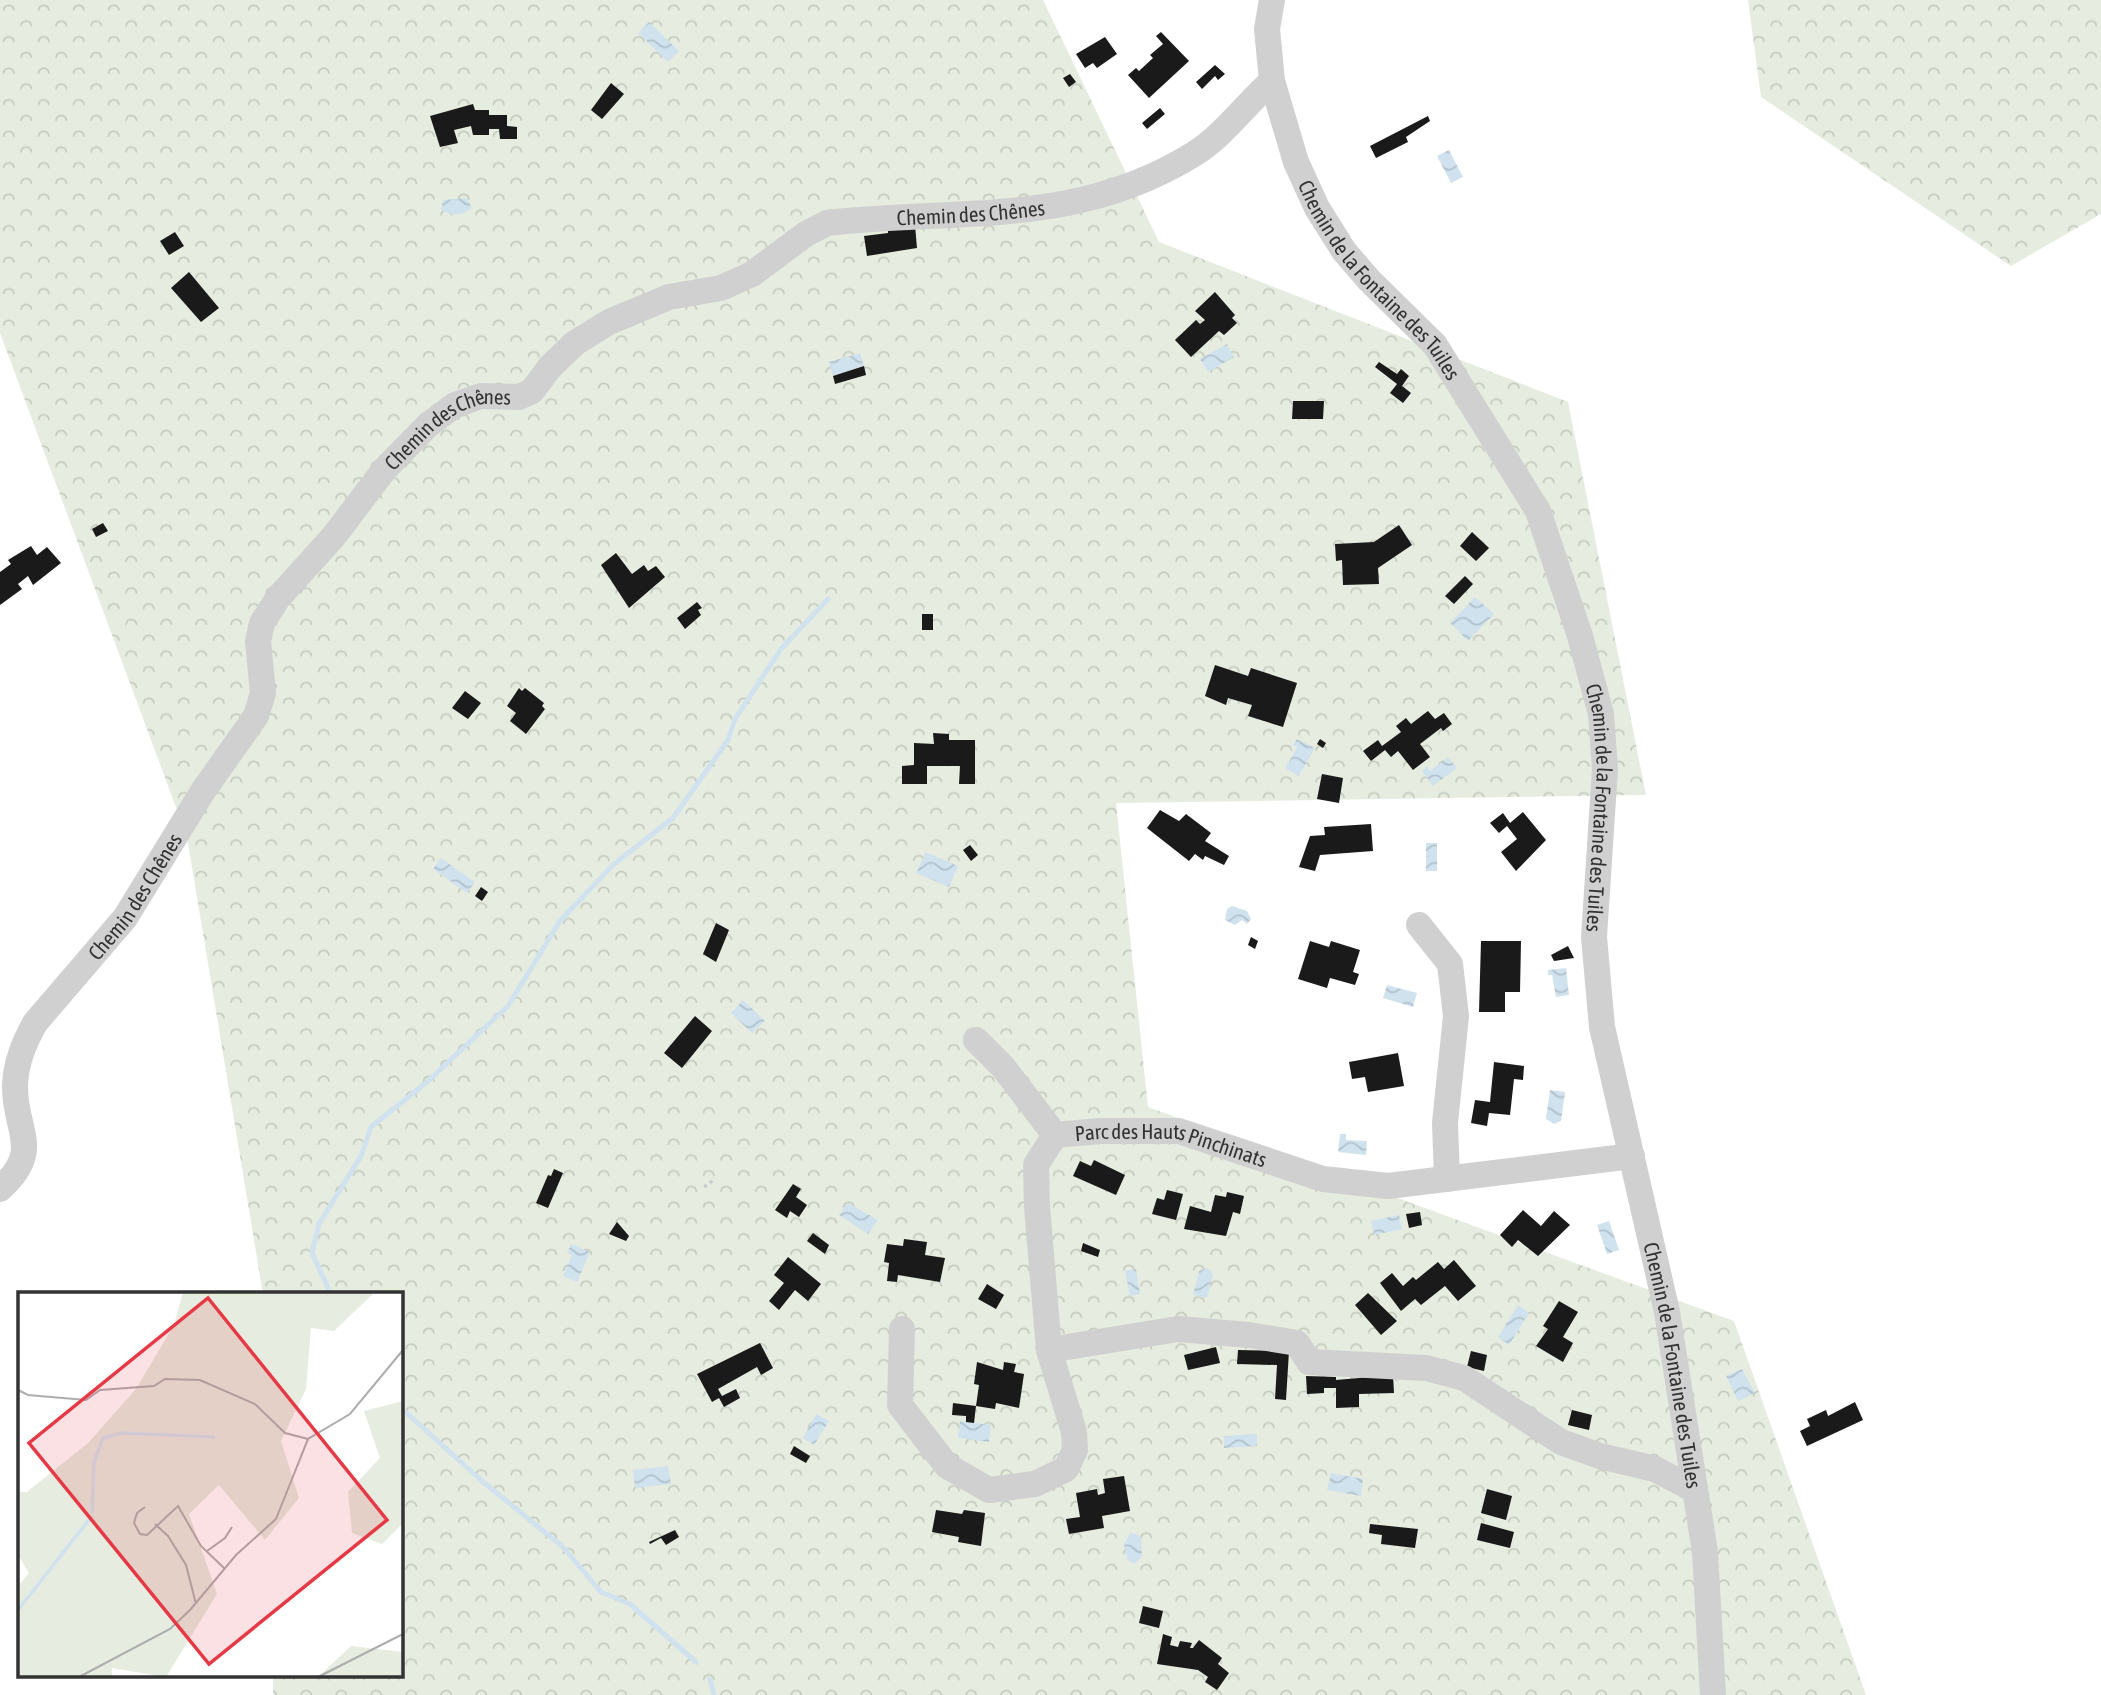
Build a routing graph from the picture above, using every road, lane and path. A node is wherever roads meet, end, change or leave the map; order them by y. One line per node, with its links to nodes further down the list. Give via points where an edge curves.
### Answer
1 (1272, 0): 2 (street, Chemin de la Fontaine des Tuiles, via 1267,29)
2 (1272, 81): 6 (street, Chemin de la Fontaine des Tuiles, via 1296,162 1317,208 1364,274 1435,345 1538,511 1580,636 1601,713 1605,769 1594,937 1602,1027); 10 (street, Chemin des Chênes, via 1195,153 1128,185 1024,212 827,223 752,274 720,288 670,297 609,322 575,343 532,391 519,397 481,396 455,405 428,425 384,470 267,614 258,640 262,693 256,716 203,791 125,918 24,1042 15,1086 24,1160 17,1174)
3 (1419, 925): 8 (street, via 1450,964 1456,1016 1445,1123)
4 (976, 1040): 5 (street)
5 (1055, 1135): 8 (street, Parc des Hauts Pinchinats, via 1179,1131 1323,1179 1388,1186); 12 (street, Parc des Hauts Pinchinats, via 1036,1165)
6 (1632, 1156): 8 (street, Parc des Hauts Pinchinats); 13 (street, Chemin de la Fontaine des Tuiles, via 1667,1312)
7 (715, 1179): 9 (path)
8 (1447, 1180)
9 (704, 1187)
10 (0, 1189)
11 (902, 1329): 12 (street, Parc des Hauts Pinchinats, via 900,1405 947,1466 989,1490 1035,1484 1066,1469 1075,1450 1074,1432)
12 (1049, 1350): 13 (street, via 1178,1329 1297,1343 1309,1362 1426,1367 1464,1378 1561,1442 1655,1469)
13 (1695, 1490): 14 (street, Chemin de la Fontaine des Tuiles, via 1705,1552)
14 (1713, 1695)

